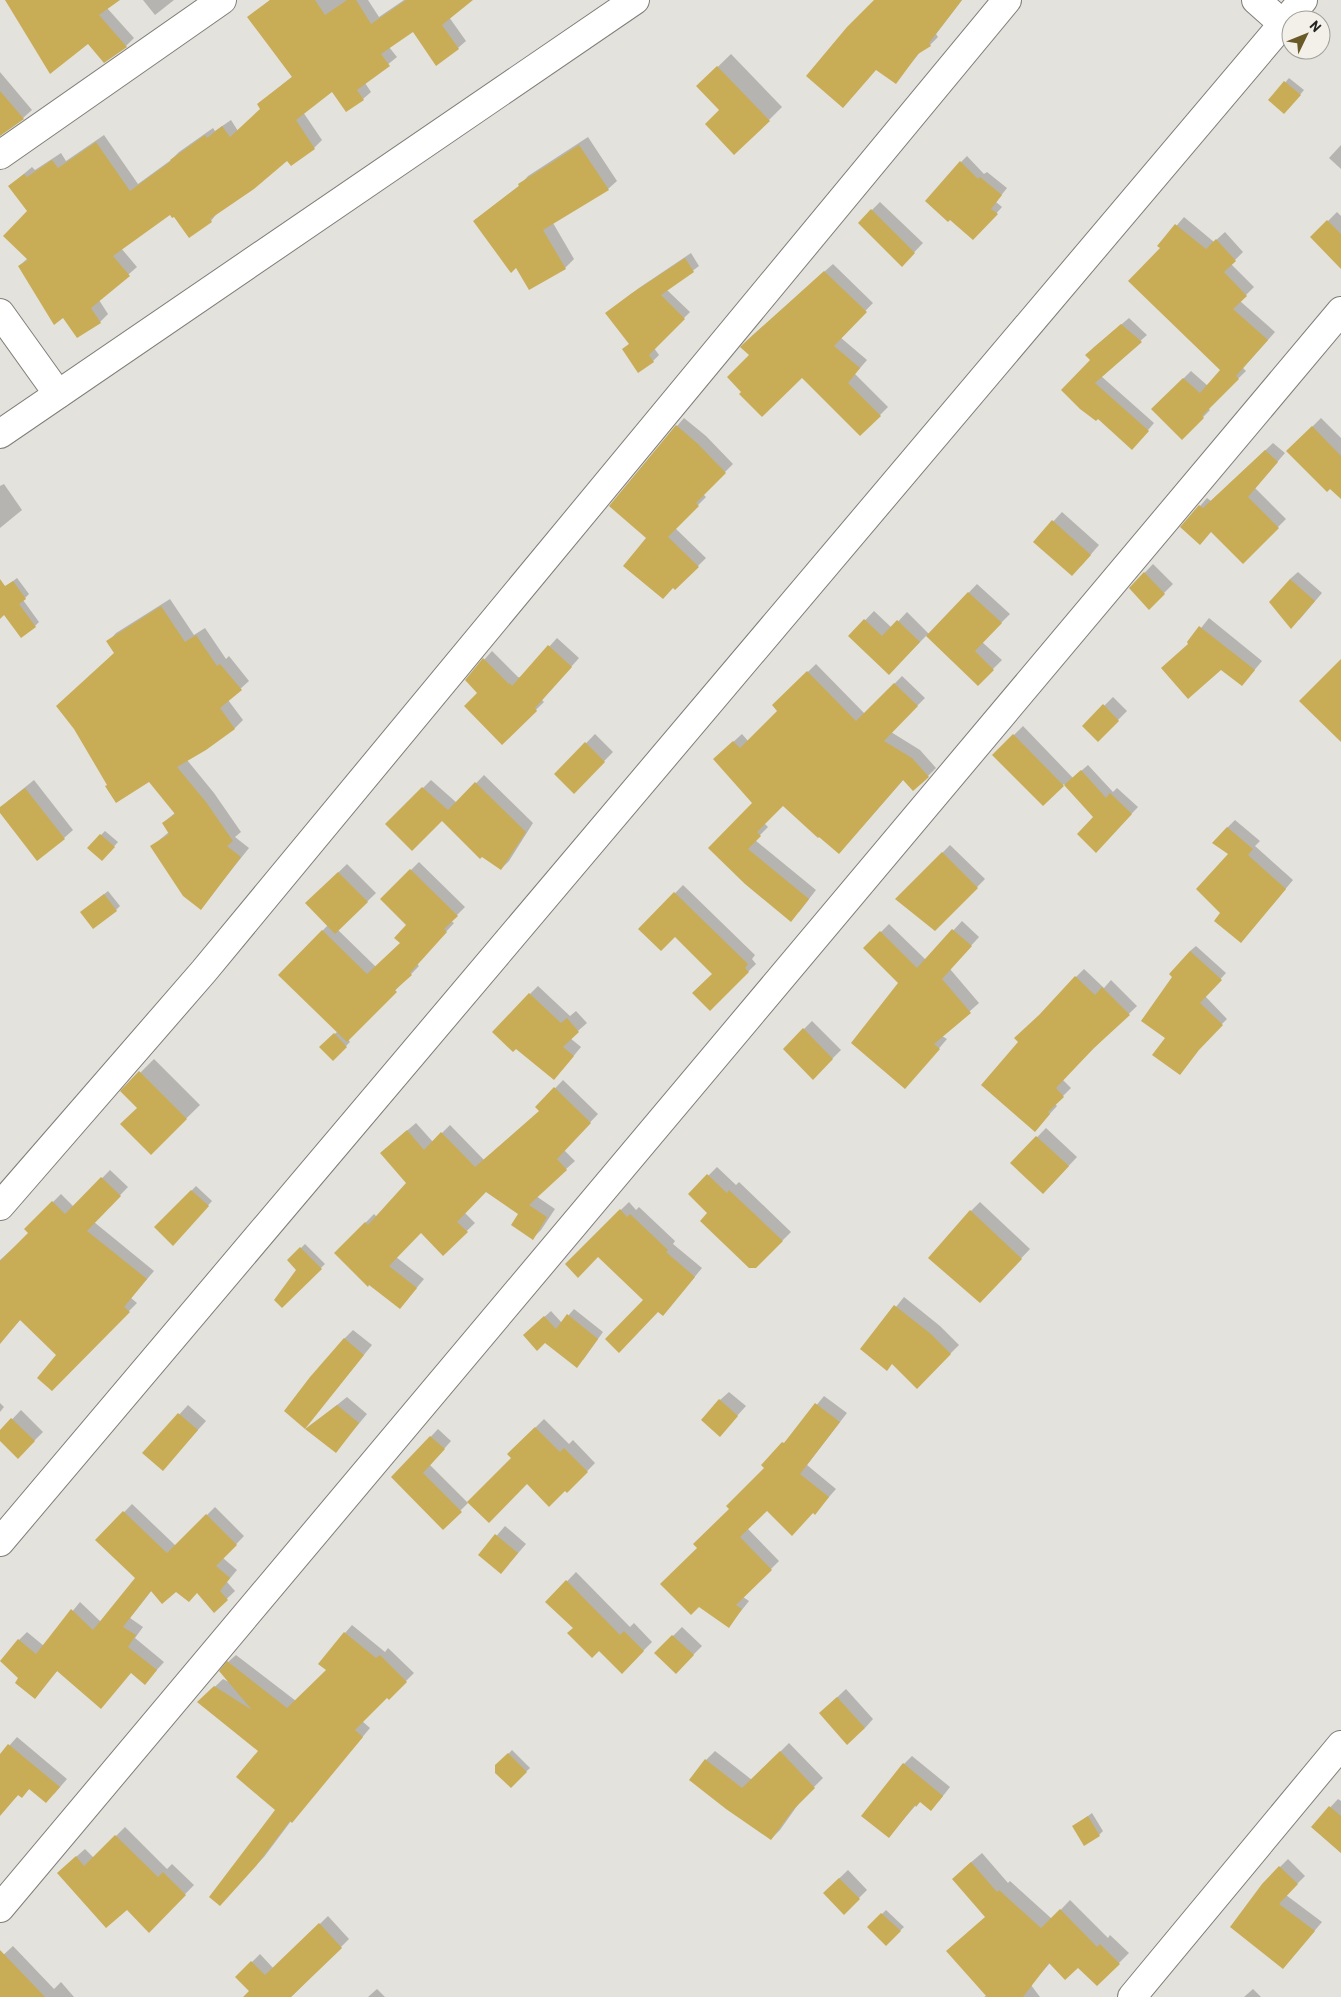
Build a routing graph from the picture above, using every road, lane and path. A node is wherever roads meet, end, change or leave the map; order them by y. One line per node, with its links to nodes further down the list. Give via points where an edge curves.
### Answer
1 (222, 0): 9 (street)
2 (635, 0): 12 (street)
3 (1008, 0): 14 (street, via 204,971)
4 (1256, 0): 7 (street)
5 (1303, 0): 6 (street)
6 (1295, 10)
7 (1281, 22)
8 (1281, 26): 15 (street)
9 (0, 156)
10 (1341, 311): 17 (street)
11 (0, 313): 12 (street)
12 (58, 394): 13 (street)
13 (0, 434)
14 (0, 1206)
15 (0, 1542)
16 (1341, 1745): 18 (street)
17 (0, 1908)
18 (1132, 1997)

